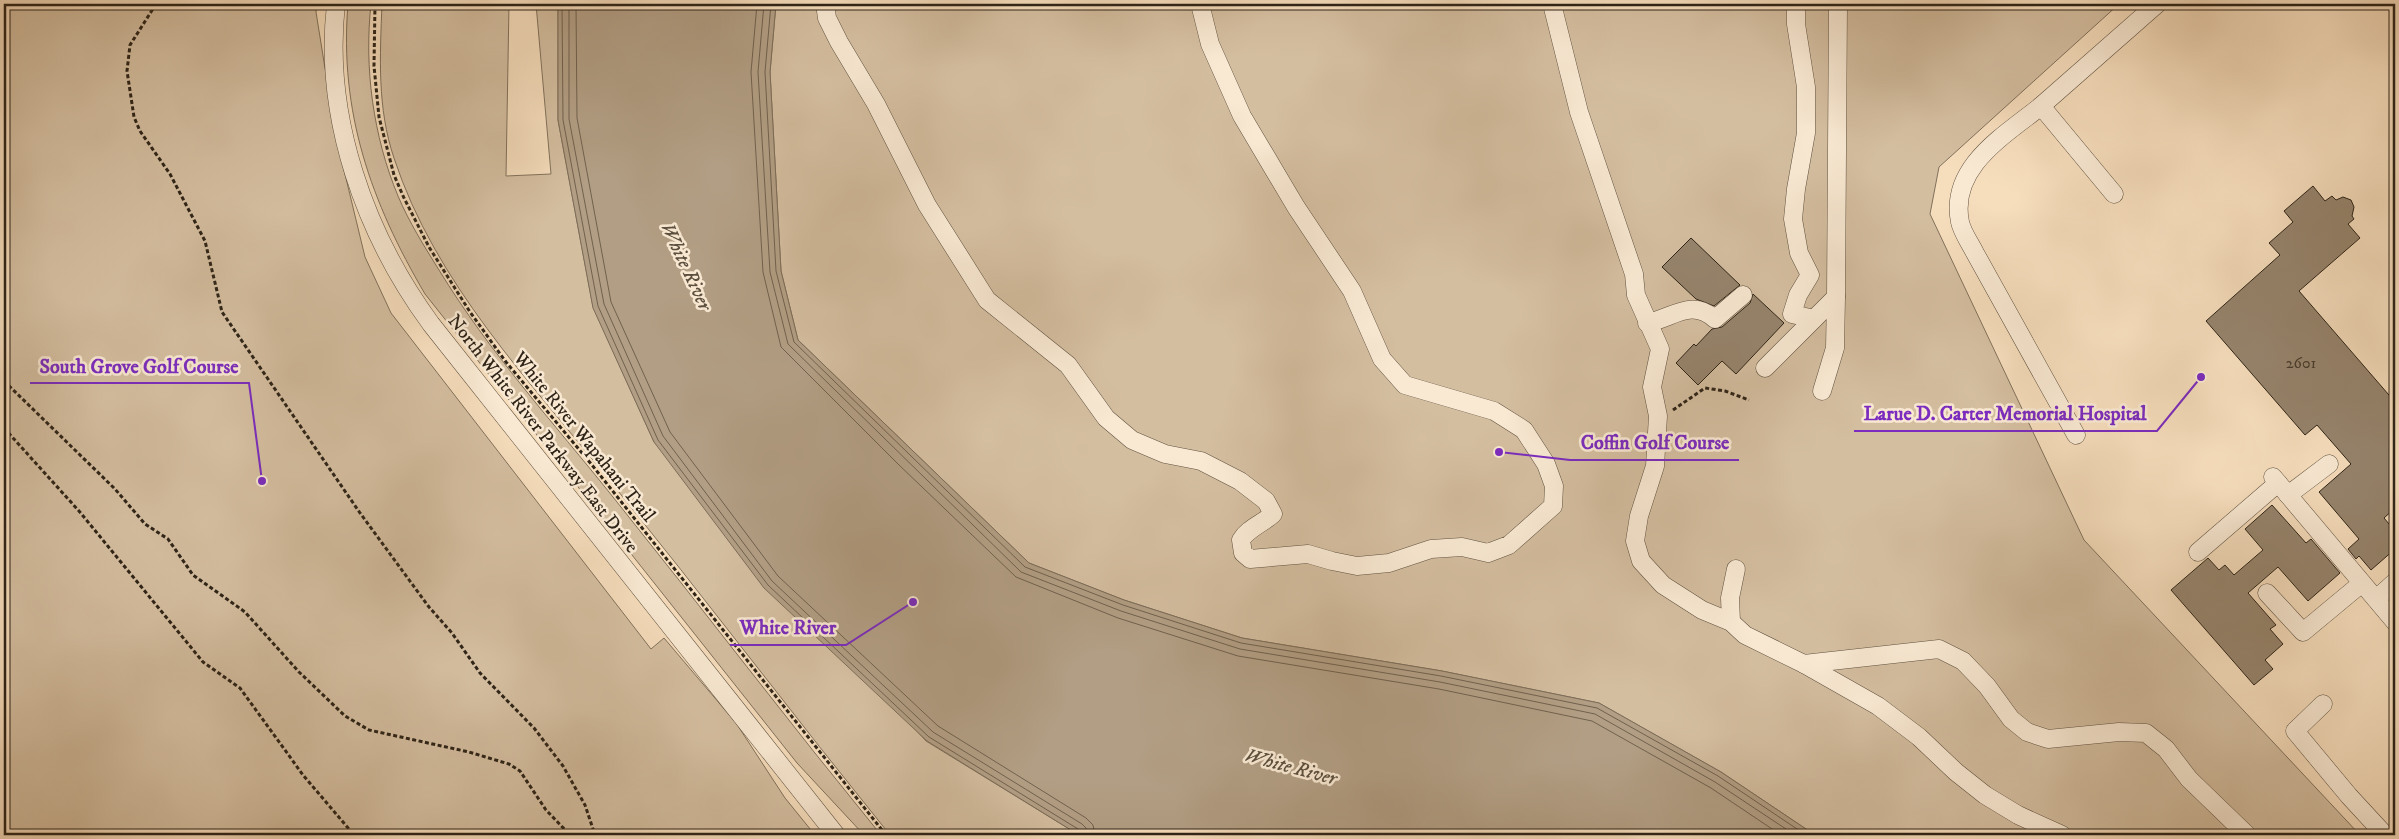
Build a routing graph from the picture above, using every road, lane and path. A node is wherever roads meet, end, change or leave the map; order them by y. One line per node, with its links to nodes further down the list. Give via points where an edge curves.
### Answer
1 (156, 4): 39 (path, via 130,45 127,71 134,117 179,190 205,241 222,312 429,607 480,673 534,728 564,766 585,805)
2 (336, 4): 40 (street, North White River Parkway East Drive, via 335,52 345,138 368,214 400,278 437,332)
3 (375, 4): 41 (path, White River Wapahani Trail, via 374,66 381,126 400,190 429,247 506,362 592,465)
4 (825, 4): 5 (street, via 827,18 839,42 876,104 927,205 987,300 1068,365 1106,418 1132,440 1165,454 1202,461 1240,481 1266,501 1273,514 1264,523 1246,531 1241,540 1243,553 1250,559 1308,554 1357,566 1389,563 1431,549 1462,547 1488,552 1509,545 1552,506 1554,486 1546,464 1524,430 1494,411 1405,385 1382,359 1352,291 1242,116 1210,44)
5 (1200, 4)
6 (1552, 4): 15 (street, via 1579,112 1634,274 1636,296)
7 (1796, 4): 14 (street, via 1806,86 1806,133 1793,219 1799,253 1810,275 1798,295 1792,314)
8 (1838, 4): 13 (street)
9 (2157, 4): 10 (street)
10 (2041, 106): 11 (street); 22 (street, via 1982,153 1967,174 1958,194 1960,223)
11 (2114, 194)
12 (1743, 295): 15 (street, via 1715,319 1705,310 1685,309)
13 (1836, 297): 14 (street); 18 (street, via 1835,348)
14 (1814, 319): 16 (street)
15 (1647, 323): 20 (street, via 1660,349 1652,387)
16 (1765, 368)
17 (4, 380): 38 (path, via 145,524 168,539 193,576 245,612 299,672 345,716 369,730 509,764 520,771 546,810)
18 (1822, 390)
19 (1749, 400): 20 (path, via 1705,388)
20 (1658, 416): 32 (street, via 1654,466 1635,541 1641,561 1663,585)
21 (4, 428): 37 (path, via 79,511 203,662 240,688 303,775)
22 (2076, 435)
23 (2329, 464): 24 (street)
24 (2280, 485): 25 (street); 28 (street)
25 (2198, 552)
26 (1736, 569): 30 (street)
27 (2395, 582): 31 (street)
28 (2362, 583): 29 (street, via 2303,632); 31 (street)
29 (2267, 593)
30 (1730, 598): 32 (street); 33 (street)
31 (2376, 599): 34 (street)
32 (1702, 610): 33 (street)
33 (1731, 622): 35 (street, via 1745,635)
34 (2395, 622)
35 (1804, 664): 42 (street, via 1878,706 1920,736 1984,795); 43 (street, via 1939,649 1963,661 1987,686 2011,719 2027,732 2048,739 2119,732 2146,733 2166,749 2189,779)
36 (2323, 704): 44 (street, via 2294,731)
37 (354, 835)
38 (570, 835)
39 (596, 835)
40 (836, 835)
41 (886, 835)
42 (2062, 835)
43 (2247, 835)
44 (2385, 835)

